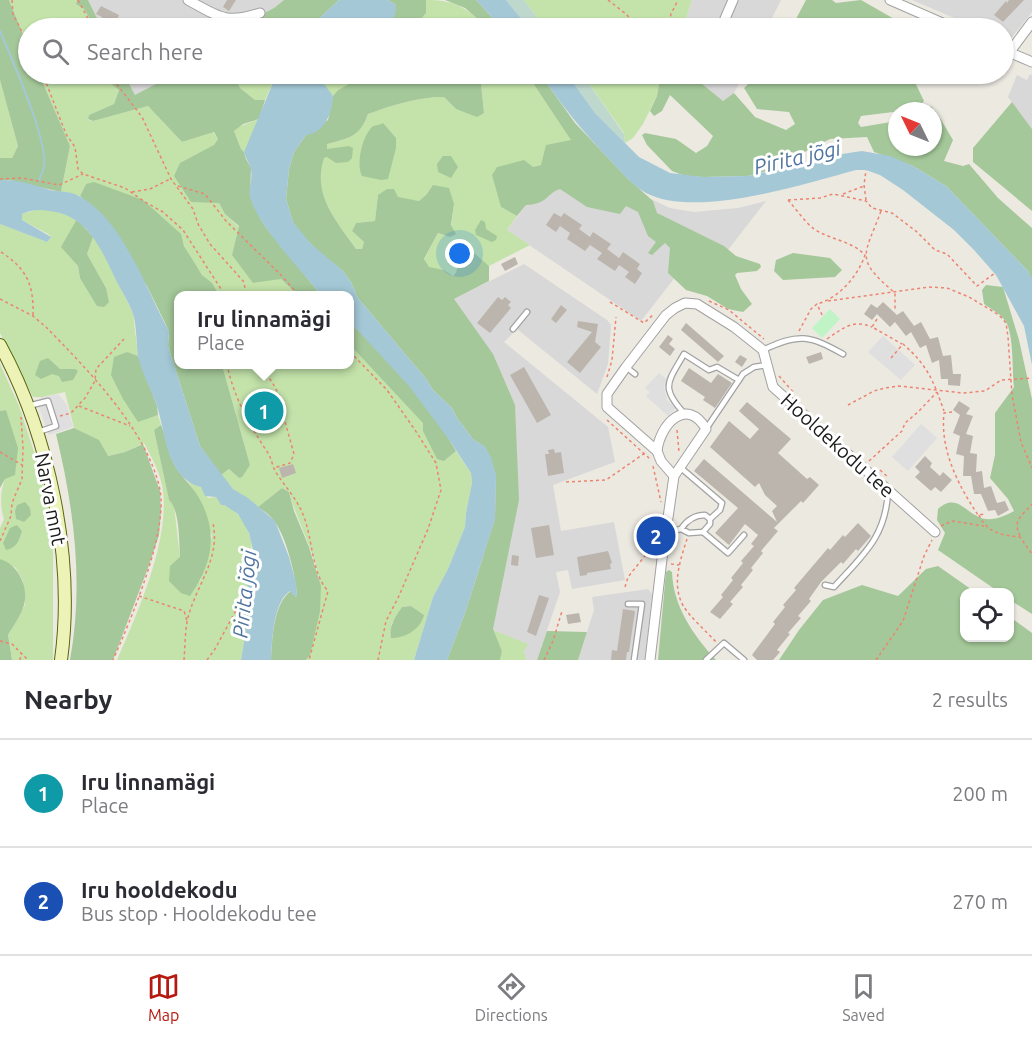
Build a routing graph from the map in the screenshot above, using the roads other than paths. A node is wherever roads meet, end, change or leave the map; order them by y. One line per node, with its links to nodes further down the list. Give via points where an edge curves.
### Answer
1 (188, 0): 5 (street)
2 (733, 0): 7 (street)
3 (890, 0): 8 (street)
4 (260, 13): 6 (street)
5 (224, 18)
6 (246, 18)
7 (725, 18)
8 (931, 18)
9 (1032, 22): 10 (street)
10 (1014, 43)
11 (1014, 55): 12 (street)
12 (1032, 62)
13 (527, 312): 14 (lane)
14 (513, 329)
15 (0, 345): 22 (main road, Narva mnt)
16 (762, 350): 17 (lane, via 809,338); 18 (street, Hooldekodu tee); 19 (street, via 697,304 685,303 666,315)
17 (843, 354)
18 (767, 365): 21 (lane, via 754,367); 29 (street, Hooldekodu tee, via 773,387)
19 (626, 366): 20 (lane); 26 (street, via 608,394 607,406)
20 (634, 374)
21 (739, 380): 23 (lane, via 717,367 709,370 684,354 668,387); 24 (lane)
22 (28, 406): 25 (main road, Narva mnt); 25 (lane, via 48,401 56,426)
23 (680, 415): 24 (street, via 692,414); 26 (street, via 662,432)
24 (706, 429): 27 (street)
25 (38, 432): 40 (main road, Narva mnt, via 58,518 63,577)
26 (657, 450): 28 (street)
27 (681, 467): 28 (street); 30 (lane, via 722,503)
28 (674, 476): 32 (street)
29 (888, 490): 34 (street, Hooldekodu tee); 36 (lane, via 879,532 834,587)
30 (710, 519): 31 (lane, via 699,515); 33 (lane)
31 (681, 529): 32 (lane); 33 (lane)
32 (666, 532): 39 (street)
33 (703, 532): 35 (lane, via 728,553)
34 (935, 532)
35 (744, 535)
36 (825, 585)
37 (627, 604): 38 (lane, via 642,604)
38 (640, 625): 39 (lane); 41 (lane)
39 (653, 626): 42 (street)
40 (61, 660)
41 (634, 660)
42 (650, 660)
43 (706, 660): 44 (lane, via 724,643)
44 (744, 660)

